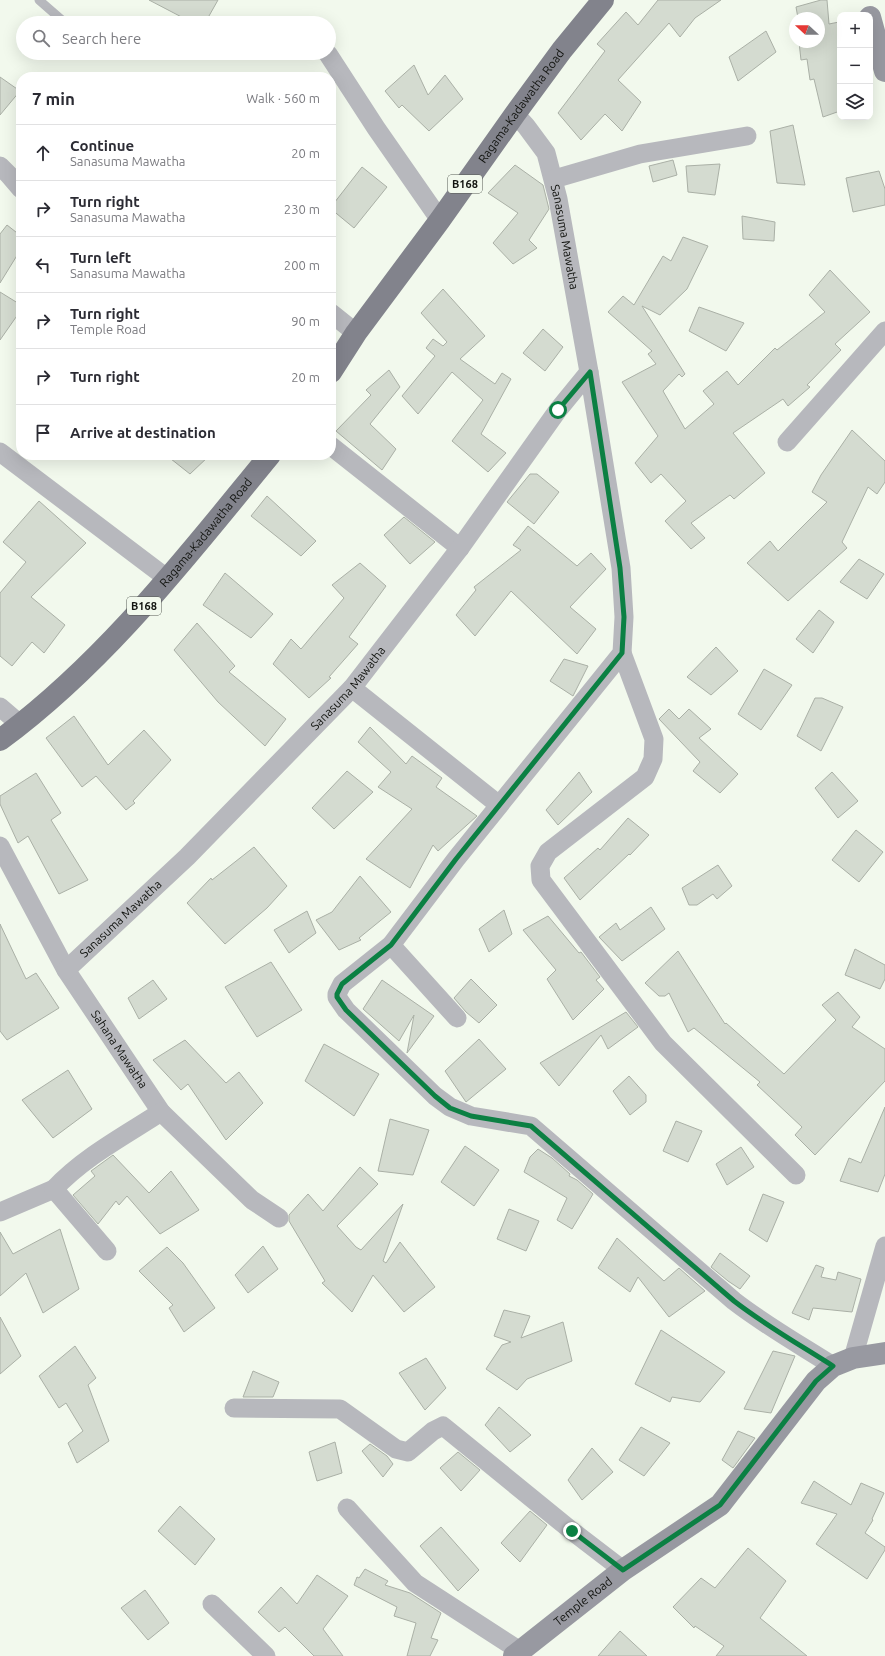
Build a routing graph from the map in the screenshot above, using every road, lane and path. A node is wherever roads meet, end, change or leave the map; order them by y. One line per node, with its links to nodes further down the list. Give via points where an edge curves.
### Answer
1 (39, 0): 5 (lane)
2 (603, 0): 9 (main road, Ragama-Kadawatha Road / B168)
3 (865, 0): 4 (street)
4 (869, 12)
5 (57, 16)
6 (873, 27): 8 (street)
7 (332, 60): 14 (street)
8 (885, 71)
9 (515, 114): 12 (street, Sanasuma Mawatha, via 546,152); 14 (main road, Ragama-Kadawatha Road / B168)
10 (747, 136): 12 (street, via 640,154)
11 (0, 166): 13 (street)
12 (554, 179): 19 (street, Sanasuma Mawatha)
13 (16, 182)
14 (440, 220): 17 (main road, Ragama-Kadawatha Road / B168)
15 (336, 317): 17 (street)
16 (885, 330): 20 (street)
17 (356, 333): 18 (main road, Ragama-Kadawatha Road / B168)
18 (336, 364)
19 (590, 372): 24 (street, Sanasuma Mawatha, via 558,410); 26 (street, Sanasuma Mawatha, via 620,568 624,617)
20 (787, 442)
21 (336, 450): 24 (street)
22 (0, 452): 25 (street)
23 (266, 460): 25 (main road, Ragama-Kadawatha Road / B168)
24 (460, 548): 27 (street, Sanasuma Mawatha)
25 (168, 579): 29 (main road, Ragama-Kadawatha Road / B168, via 76,677)
26 (622, 653): 31 (street); 37 (street, via 654,739 653,759 645,776 548,852 540,866 541,880 663,1043)
27 (352, 688): 31 (street); 34 (street, Sanasuma Mawatha, via 187,857)
28 (0, 708): 29 (street)
29 (21, 725): 30 (main road, Ragama-Kadawatha Road / B168)
30 (0, 740)
31 (499, 805): 33 (street)
32 (0, 846): 34 (street, Sahana Mawatha)
33 (391, 945): 35 (street); 45 (street, via 342,984 337,997 346,1010 435,1096 450,1108 471,1116 531,1126 734,1301 759,1320)
34 (66, 970): 36 (street, Sahana Mawatha)
35 (457, 1018)
36 (161, 1112): 38 (street, via 89,1158); 40 (street, Sahana Mawatha, via 252,1200)
37 (796, 1175)
38 (54, 1189): 39 (street); 42 (street)
39 (0, 1212)
40 (279, 1218)
41 (885, 1246): 44 (street)
42 (107, 1251)
43 (885, 1353): 44 (street, Temple Road)
44 (853, 1358): 45 (street, Temple Road)
45 (833, 1366): 48 (street, Temple Road, via 816,1381 720,1505)
46 (234, 1408): 48 (street, via 340,1409 396,1450 408,1452 443,1426)
47 (347, 1508): 50 (street, via 415,1583)
48 (623, 1570): 50 (street, Temple Road)
49 (212, 1604): 51 (street)
50 (517, 1654)
51 (266, 1656)

